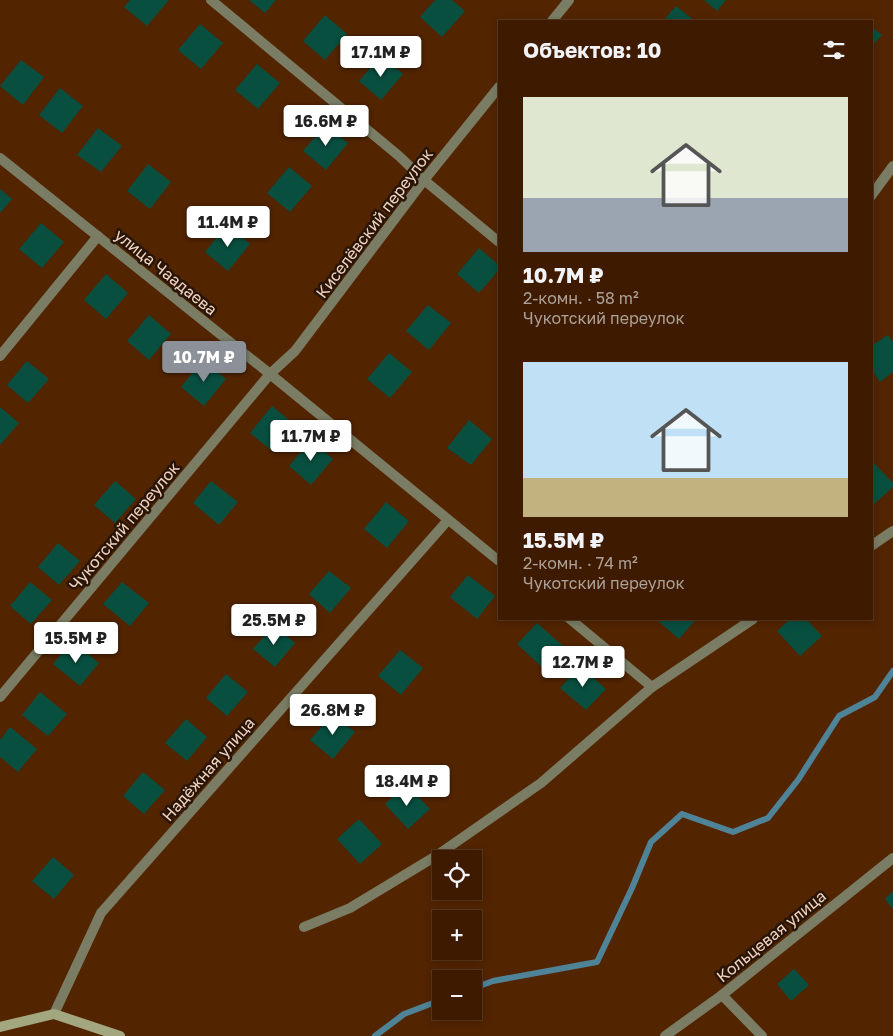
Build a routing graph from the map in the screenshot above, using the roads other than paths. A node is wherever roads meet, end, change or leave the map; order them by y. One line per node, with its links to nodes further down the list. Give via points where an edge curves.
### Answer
1 (211, 0): 7 (street, via 400,156)
2 (569, 0): 3 (street)
3 (553, 20)
4 (498, 88): 7 (street, Киселёвский переулок)
5 (0, 158): 9 (street, улица Чаадаева)
6 (893, 166): 8 (street)
7 (424, 180): 10 (street); 12 (street, Киселёвский переулок, via 295,351)
8 (873, 193)
9 (98, 236): 11 (street); 12 (street, улица Чаадаева)
10 (498, 241)
11 (0, 356)
12 (270, 374): 13 (street, улица Чаадаева); 20 (street, Чукотский переулок)
13 (448, 520): 16 (street, улица Чаадаева); 24 (street, Надёжная улица, via 102,913)
14 (893, 531): 15 (street)
15 (873, 543)
16 (498, 560)
17 (571, 620): 19 (street)
18 (752, 620): 19 (street)
19 (652, 687): 22 (street, via 541,783 436,856 350,908)
20 (0, 698)
21 (893, 858): 23 (street, Кольцевая улица)
22 (304, 928)
23 (722, 995): 27 (street, Кольцевая улица); 28 (street)
24 (54, 1014): 25 (main road); 26 (main road)
25 (0, 1027)
26 (120, 1036)
27 (666, 1036)
28 (762, 1036)

